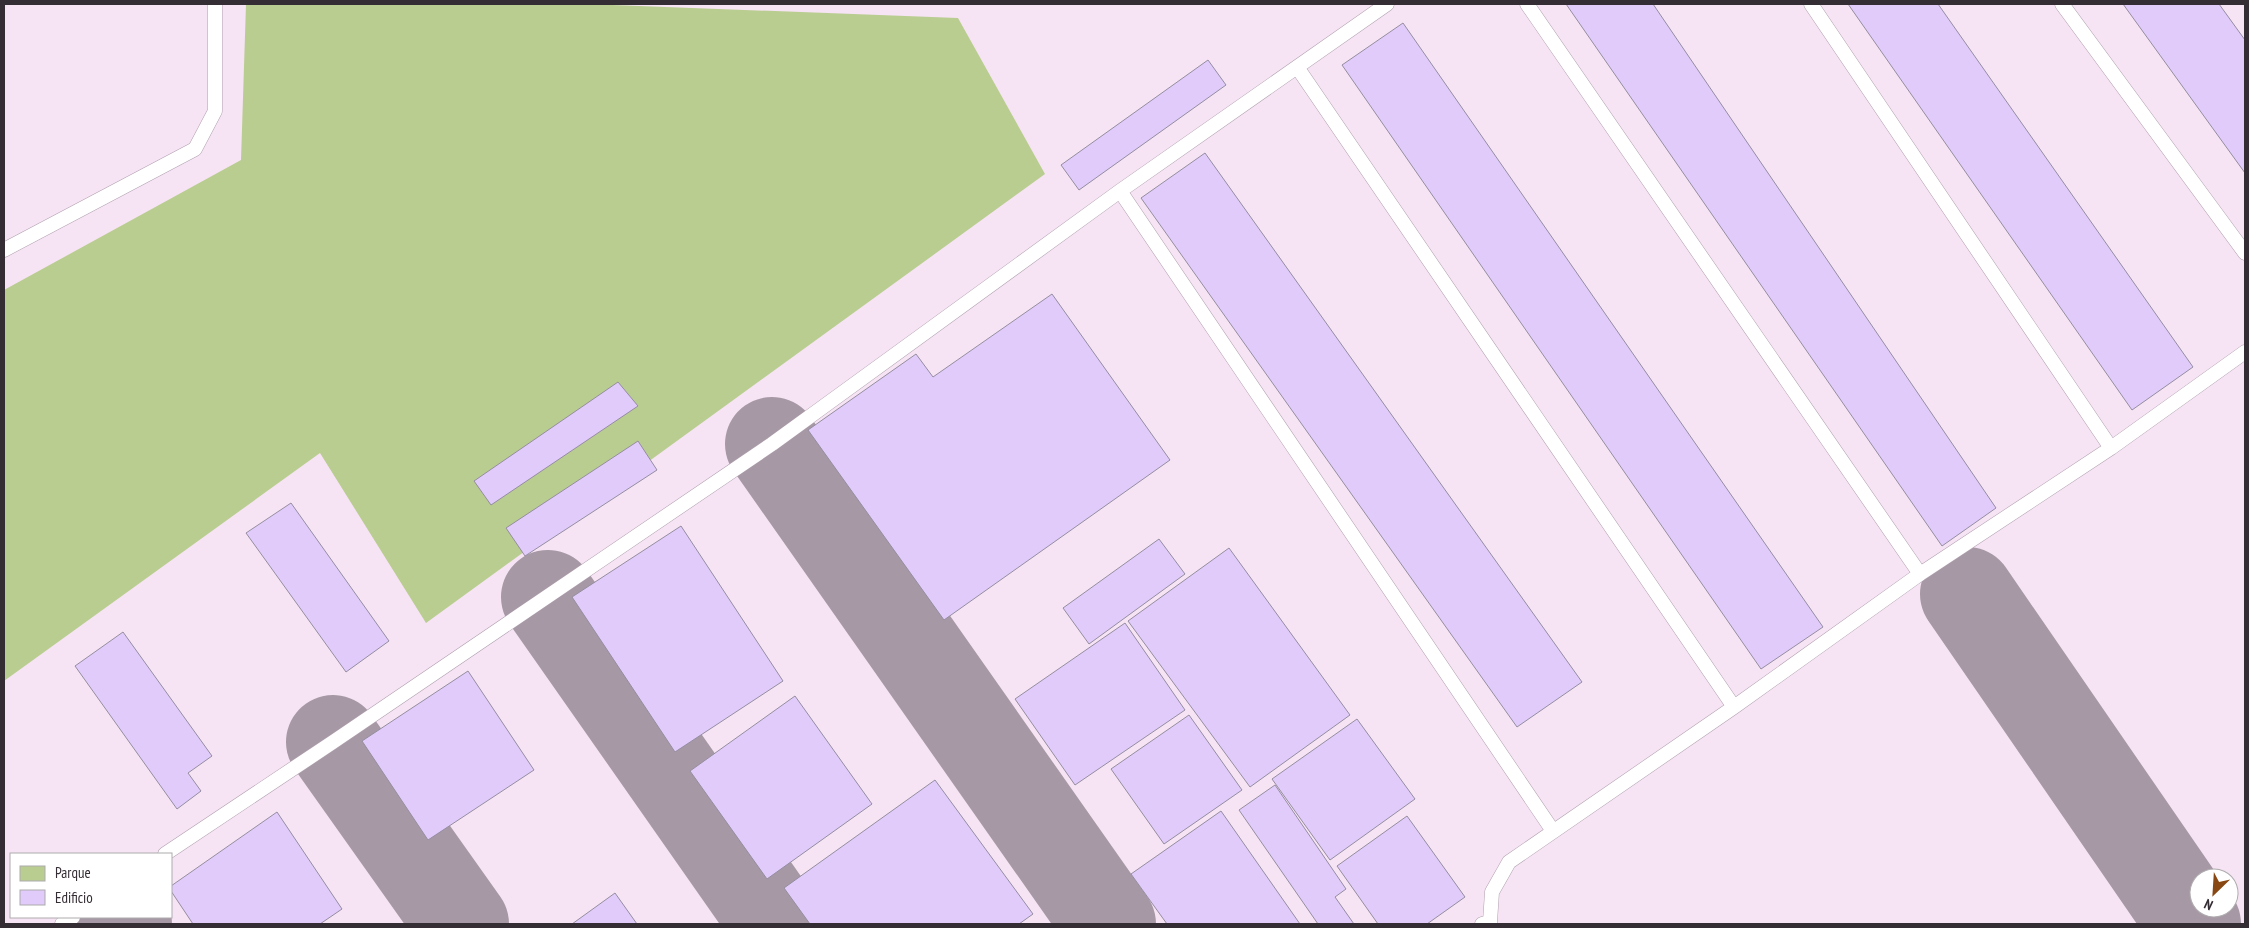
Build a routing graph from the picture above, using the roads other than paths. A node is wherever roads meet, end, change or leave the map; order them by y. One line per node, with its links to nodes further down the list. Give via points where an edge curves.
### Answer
1 (215, 4): 8 (lane, via 215,111 195,148)
2 (1387, 4): 6 (lane)
3 (1527, 4): 12 (lane)
4 (1811, 4): 11 (lane)
5 (2062, 4): 9 (lane)
6 (1297, 68): 7 (lane); 13 (lane)
7 (1120, 192): 14 (lane); 15 (lane, via 772,444)
8 (4, 250)
9 (2245, 253)
10 (2245, 352): 11 (lane)
11 (2111, 448): 12 (lane)
12 (1920, 574): 13 (lane)
13 (1734, 707): 14 (lane)
14 (1553, 831): 16 (lane, via 1509,862 1492,892)
15 (166, 853)
16 (1488, 924)

